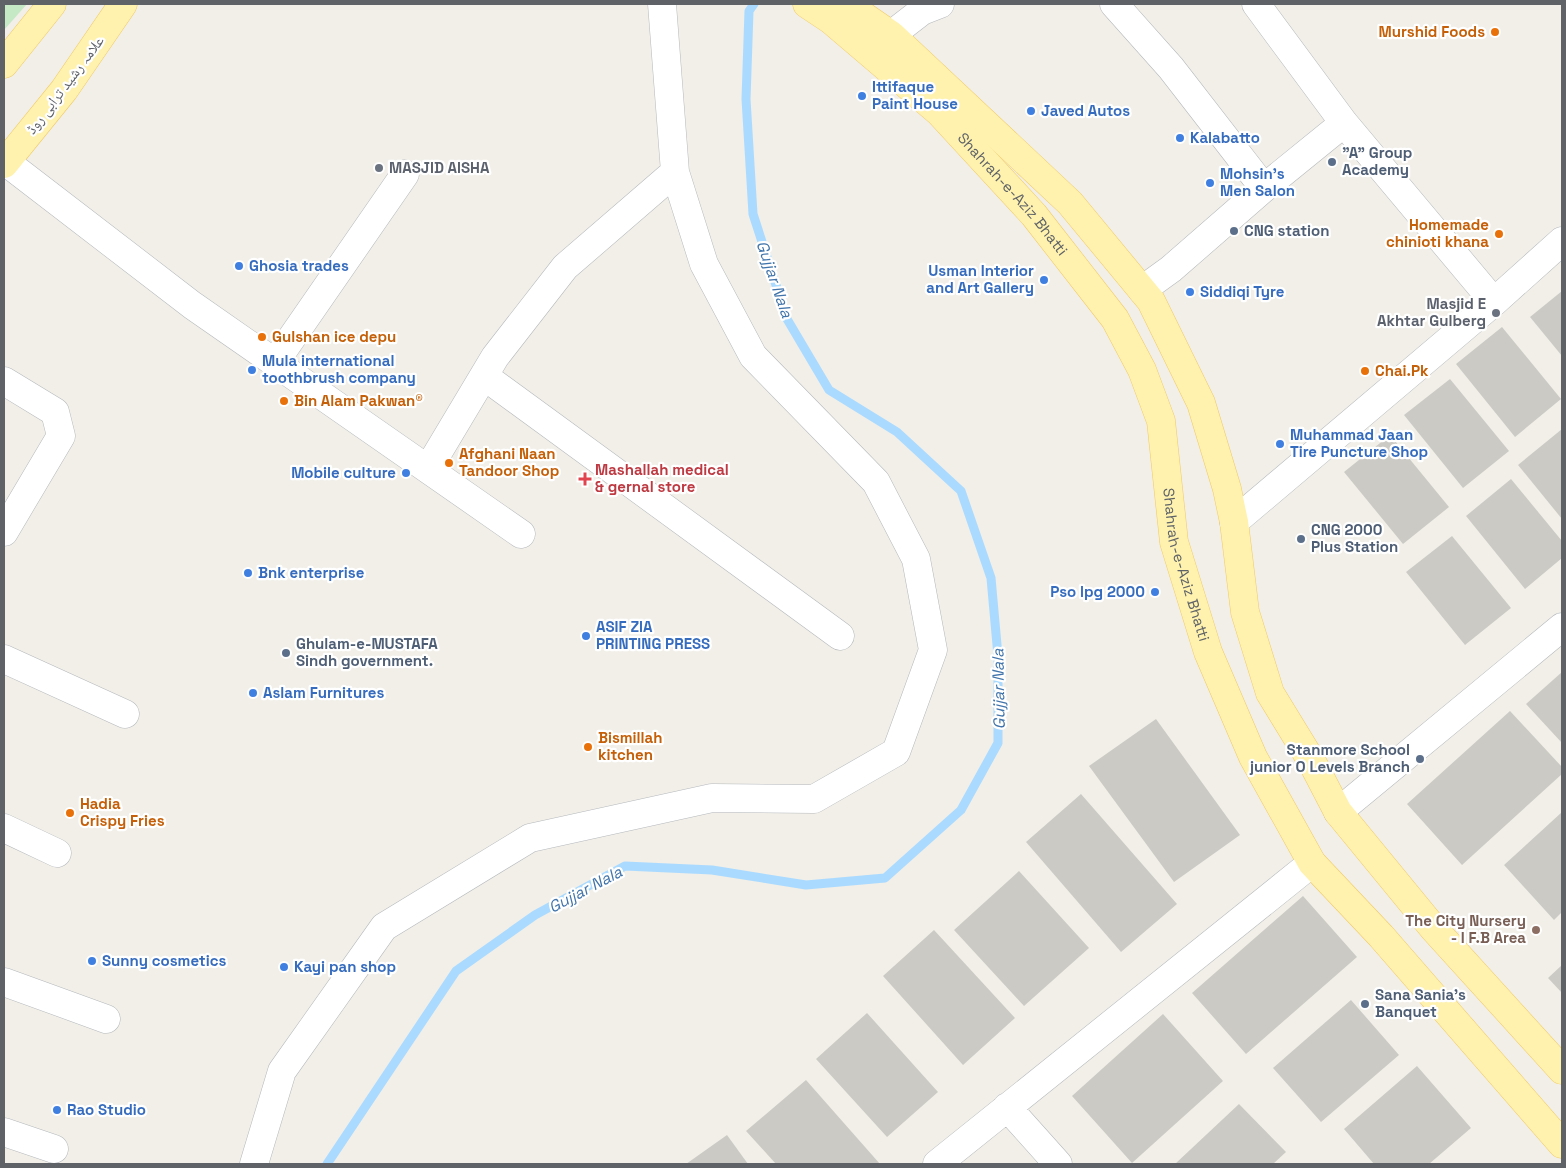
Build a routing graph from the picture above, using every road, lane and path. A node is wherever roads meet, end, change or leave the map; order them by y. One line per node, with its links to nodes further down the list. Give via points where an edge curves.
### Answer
1 (52, 4): 10 (main road)
2 (124, 4): 12 (main road, علامہ رشید ترابی روڈ, via 64,90)
3 (662, 4): 13 (street)
4 (807, 4): 8 (main road, Shahrah-e-Aziz Bhatti)
5 (940, 4): 9 (street, via 922,11)
6 (1114, 4): 15 (street, via 1171,68)
7 (1256, 4): 11 (street)
8 (838, 12): 9 (main road, Shahrah-e-Aziz Bhatti); 33 (main road, Shahrah-e-Aziz Bhatti, via 939,112 1034,215 1115,319 1142,370 1161,421 1174,542 1208,652 1253,757)
9 (891, 35): 17 (main road, Shahrah-e-Aziz Bhatti, via 1070,203)
10 (4, 64)
11 (1344, 123): 15 (street); 18 (street)
12 (5, 163): 19 (street, via 192,304)
13 (675, 172): 20 (street, via 566,267 495,357); 41 (street, via 704,264 753,356 876,482 916,559 933,650 896,752 814,799 712,798 530,838 384,927 282,1071)
14 (405, 174): 19 (street)
15 (1264, 188): 17 (street)
16 (1562, 241): 18 (street)
17 (1142, 290): 23 (main road, Shahrah-e-Aziz Bhatti, via 1151,301 1201,403)
18 (1494, 302): 23 (street)
19 (275, 362): 22 (street)
20 (484, 376): 22 (street); 27 (street)
21 (4, 381): 24 (street, via 55,412 61,436)
22 (428, 469): 25 (street)
23 (1234, 522): 30 (main road, Shahrah-e-Aziz Bhatti, via 1245,612 1270,693)
24 (4, 532)
25 (521, 534)
26 (1562, 628): 30 (street)
27 (840, 636)
28 (4, 659): 29 (street)
29 (125, 714)
30 (1338, 812): 36 (main road, Shahrah-e-Aziz Bhatti, via 1434,929)
31 (4, 828): 32 (street)
32 (57, 853)
33 (1312, 863): 37 (street); 39 (main road, Shahrah-e-Aziz Bhatti, via 1381,936)
34 (4, 982): 35 (street)
35 (106, 1019)
36 (1562, 1070)
37 (1007, 1107): 42 (street); 43 (street)
38 (4, 1132): 40 (street)
39 (1562, 1144)
40 (54, 1149)
41 (254, 1164)
42 (937, 1164)
43 (1058, 1164)

